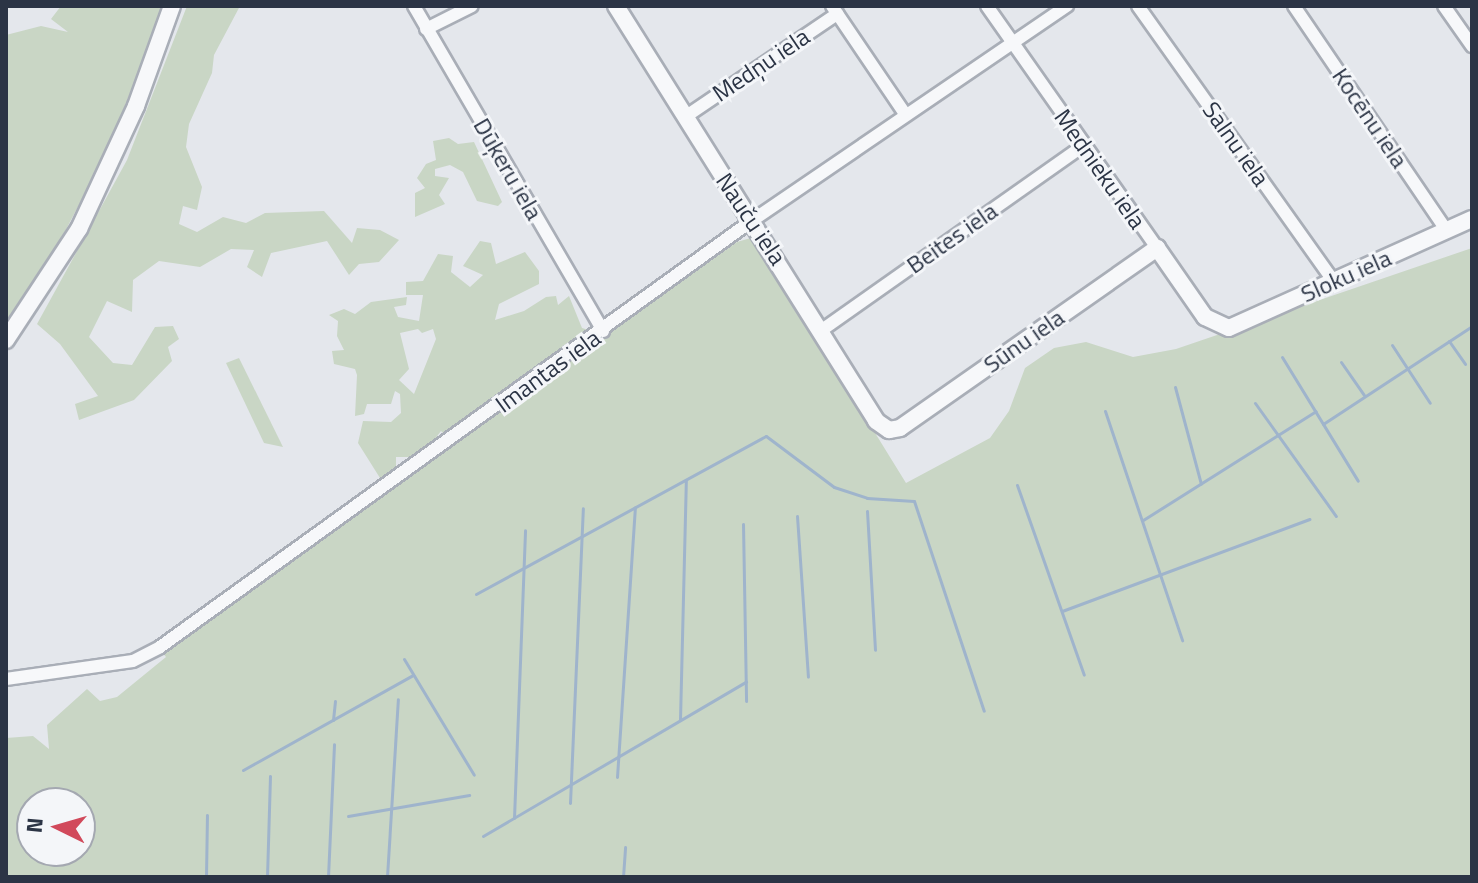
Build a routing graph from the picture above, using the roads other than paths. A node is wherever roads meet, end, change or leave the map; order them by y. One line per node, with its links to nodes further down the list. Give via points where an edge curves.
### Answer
1 (172, 6): 25 (street, via 136,106 79,229)
2 (414, 6): 11 (street, Dūķeru iela)
3 (472, 6): 11 (street)
4 (616, 6): 15 (street, Nauču iela)
5 (987, 6): 12 (street, Mednieku iela)
6 (1067, 6): 12 (street, Imantas iela)
7 (1138, 6): 21 (street, Salnu iela)
8 (1294, 6): 19 (street, Kocēnu iela)
9 (1444, 6): 13 (street)
10 (835, 10): 14 (street); 15 (street, Medņu iela)
11 (426, 29): 24 (street, Dūķeru iela)
12 (1013, 42): 14 (street, Imantas iela); 16 (street, Mednieku iela)
13 (1472, 46)
14 (905, 114): 18 (street, Imantas iela)
15 (685, 117): 18 (street, Nauču iela)
16 (1083, 146): 20 (street, Mednieku iela); 23 (street, Beites iela)
17 (1472, 219): 19 (street, Sloku iela)
18 (750, 222): 23 (street, Nauču iela); 24 (street, Imantas iela)
19 (1446, 230): 21 (street, Sloku iela)
20 (1157, 248): 22 (street, Mednieku iela, via 1205,317); 26 (street, Sūnu iela, via 900,428)
21 (1334, 282): 22 (street, Sloku iela, via 1229,328)
22 (1219, 325)
23 (822, 330): 26 (street, Nauču iela, via 876,421)
24 (603, 331): 27 (street, Imantas iela, via 160,647 133,661)
25 (6, 340)
26 (889, 430)
27 (6, 679)

